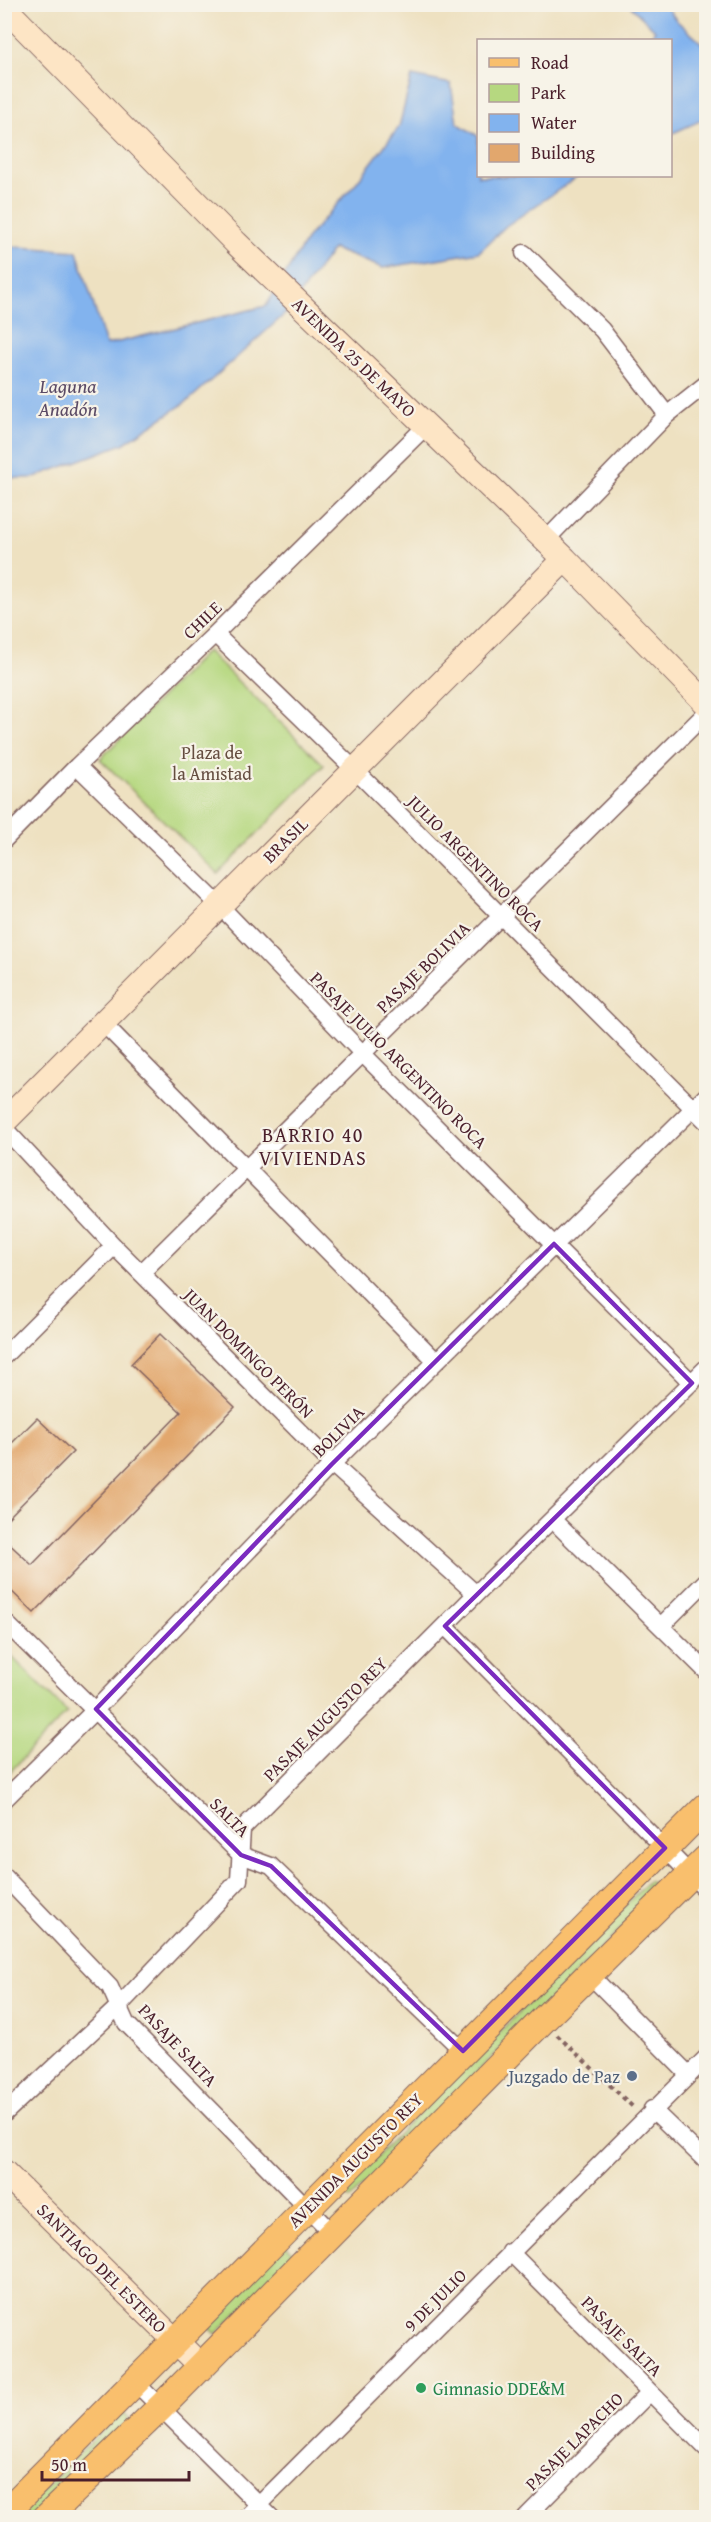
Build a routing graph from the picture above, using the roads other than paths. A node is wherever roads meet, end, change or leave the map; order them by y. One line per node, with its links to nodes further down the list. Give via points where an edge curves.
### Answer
1 (4, 7): 5 (street, AVENIDA 25 DE MAYO, via 236,243)
2 (524, 253): 4 (street, via 602,330)
3 (704, 391): 4 (street)
4 (668, 415): 6 (street)
5 (426, 426): 6 (street, AVENIDA 25 DE MAYO); 8 (street, CHILE)
6 (546, 540): 7 (street, AVENIDA 25 DE MAYO)
7 (566, 559): 9 (street, AVENIDA 25 DE MAYO); 12 (street, BRASIL)
8 (215, 634): 11 (street, CHILE); 12 (street, JULIO ARGENTINO ROCA)
9 (706, 702)
10 (706, 713): 15 (street, PASAJE BOLIVIA)
11 (77, 766): 13 (street, CHILE); 14 (street, PASAJE JULIO ARGENTINO ROCA)
12 (355, 770): 14 (street, BRASIL); 15 (street, JULIO ARGENTINO ROCA)
13 (4, 840)
14 (220, 906): 16 (street, BRASIL); 17 (street, PASAJE JULIO ARGENTINO ROCA)
15 (502, 917): 17 (street, PASAJE BOLIVIA); 19 (street, JULIO ARGENTINO ROCA)
16 (103, 1023): 21 (street, BRASIL); 23 (street)
17 (363, 1053): 23 (street, PASAJE BOLIVIA); 24 (street, PASAJE JULIO ARGENTINO ROCA)
18 (706, 1096): 19 (street, BOLIVIA)
19 (694, 1109): 20 (street, JULIO ARGENTINO ROCA); 24 (street, BOLIVIA)
20 (706, 1121)
21 (4, 1122)
22 (4, 1128): 25 (street, JUAN DOMINGO PERÓN)
23 (245, 1170): 26 (street, PASAJE BOLIVIA); 28 (street)
24 (554, 1244): 28 (street, BOLIVIA); 30 (street, PASAJE JULIO ARGENTINO ROCA)
25 (114, 1246): 26 (street, JUAN DOMINGO PERÓN); 27 (street)
26 (141, 1273): 31 (street, JUAN DOMINGO PERÓN)
27 (4, 1356)
28 (436, 1361): 31 (street, BOLIVIA)
29 (706, 1368): 30 (street, PASAJE AUGUSTO REY)
30 (692, 1383): 32 (street, PASAJE AUGUSTO REY)
31 (332, 1464): 34 (street, JUAN DOMINGO PERÓN); 39 (street, BOLIVIA)
32 (553, 1520): 34 (street, PASAJE AUGUSTO REY); 36 (street)
33 (706, 1581): 36 (street)
34 (476, 1594): 37 (street, PASAJE AUGUSTO REY)
35 (4, 1621): 39 (street, SALTA)
36 (662, 1625): 38 (street)
37 (445, 1626): 42 (street); 43 (street, PASAJE AUGUSTO REY, via 242,1829)
38 (706, 1671)
39 (96, 1709): 40 (street, BOLIVIA); 43 (street, SALTA)
40 (4, 1800)
41 (706, 1807): 42 (main road, AVENIDA AUGUSTO REY)
42 (665, 1848): 44 (street); 48 (main road, AVENIDA AUGUSTO REY)
43 (241, 1856): 47 (street, PASAJE AUGUSTO REY, via 239,1880); 48 (street, SALTA, via 271,1866)
44 (701, 1874): 46 (main road, AVENIDA AUGUSTO REY)
45 (4, 1875): 47 (street, PASAJE SALTA, via 110,1987)
46 (589, 1974): 50 (street); 56 (main road, AVENIDA AUGUSTO REY)
47 (119, 2006): 52 (street, PASAJE AUGUSTO REY); 55 (street, PASAJE SALTA, via 126,2023)
48 (463, 2052): 55 (main road, AVENIDA AUGUSTO REY)
49 (706, 2058): 50 (street, 9 DE JULIO)
50 (689, 2075): 51 (street, 9 DE JULIO)
51 (652, 2109): 53 (street); 57 (street, 9 DE JULIO)
52 (4, 2114)
53 (706, 2161)
54 (4, 2172): 58 (street, SANTIAGO DEL ESTERO)
55 (308, 2208): 56 (street, PASAJE SALTA); 58 (main road, AVENIDA AUGUSTO REY)
56 (332, 2234): 59 (main road, AVENIDA AUGUSTO REY)
57 (510, 2252): 61 (street, PASAJE SALTA); 64 (street, 9 DE JULIO)
58 (175, 2341): 59 (street, SANTIAGO DEL ESTERO); 60 (main road, AVENIDA AUGUSTO REY)
59 (200, 2365): 62 (main road, AVENIDA AUGUSTO REY)
60 (136, 2383): 62 (street); 65 (main road, AVENIDA AUGUSTO REY)
61 (650, 2392): 63 (street, PASAJE SALTA); 69 (street, PASAJE LAPACHO)
62 (161, 2407): 64 (street); 66 (main road, AVENIDA AUGUSTO REY)
63 (706, 2448)
64 (259, 2504): 67 (street, 9 DE JULIO); 68 (street)
65 (4, 2514)
66 (46, 2517)
67 (246, 2517)
68 (272, 2517)
69 (525, 2517)

